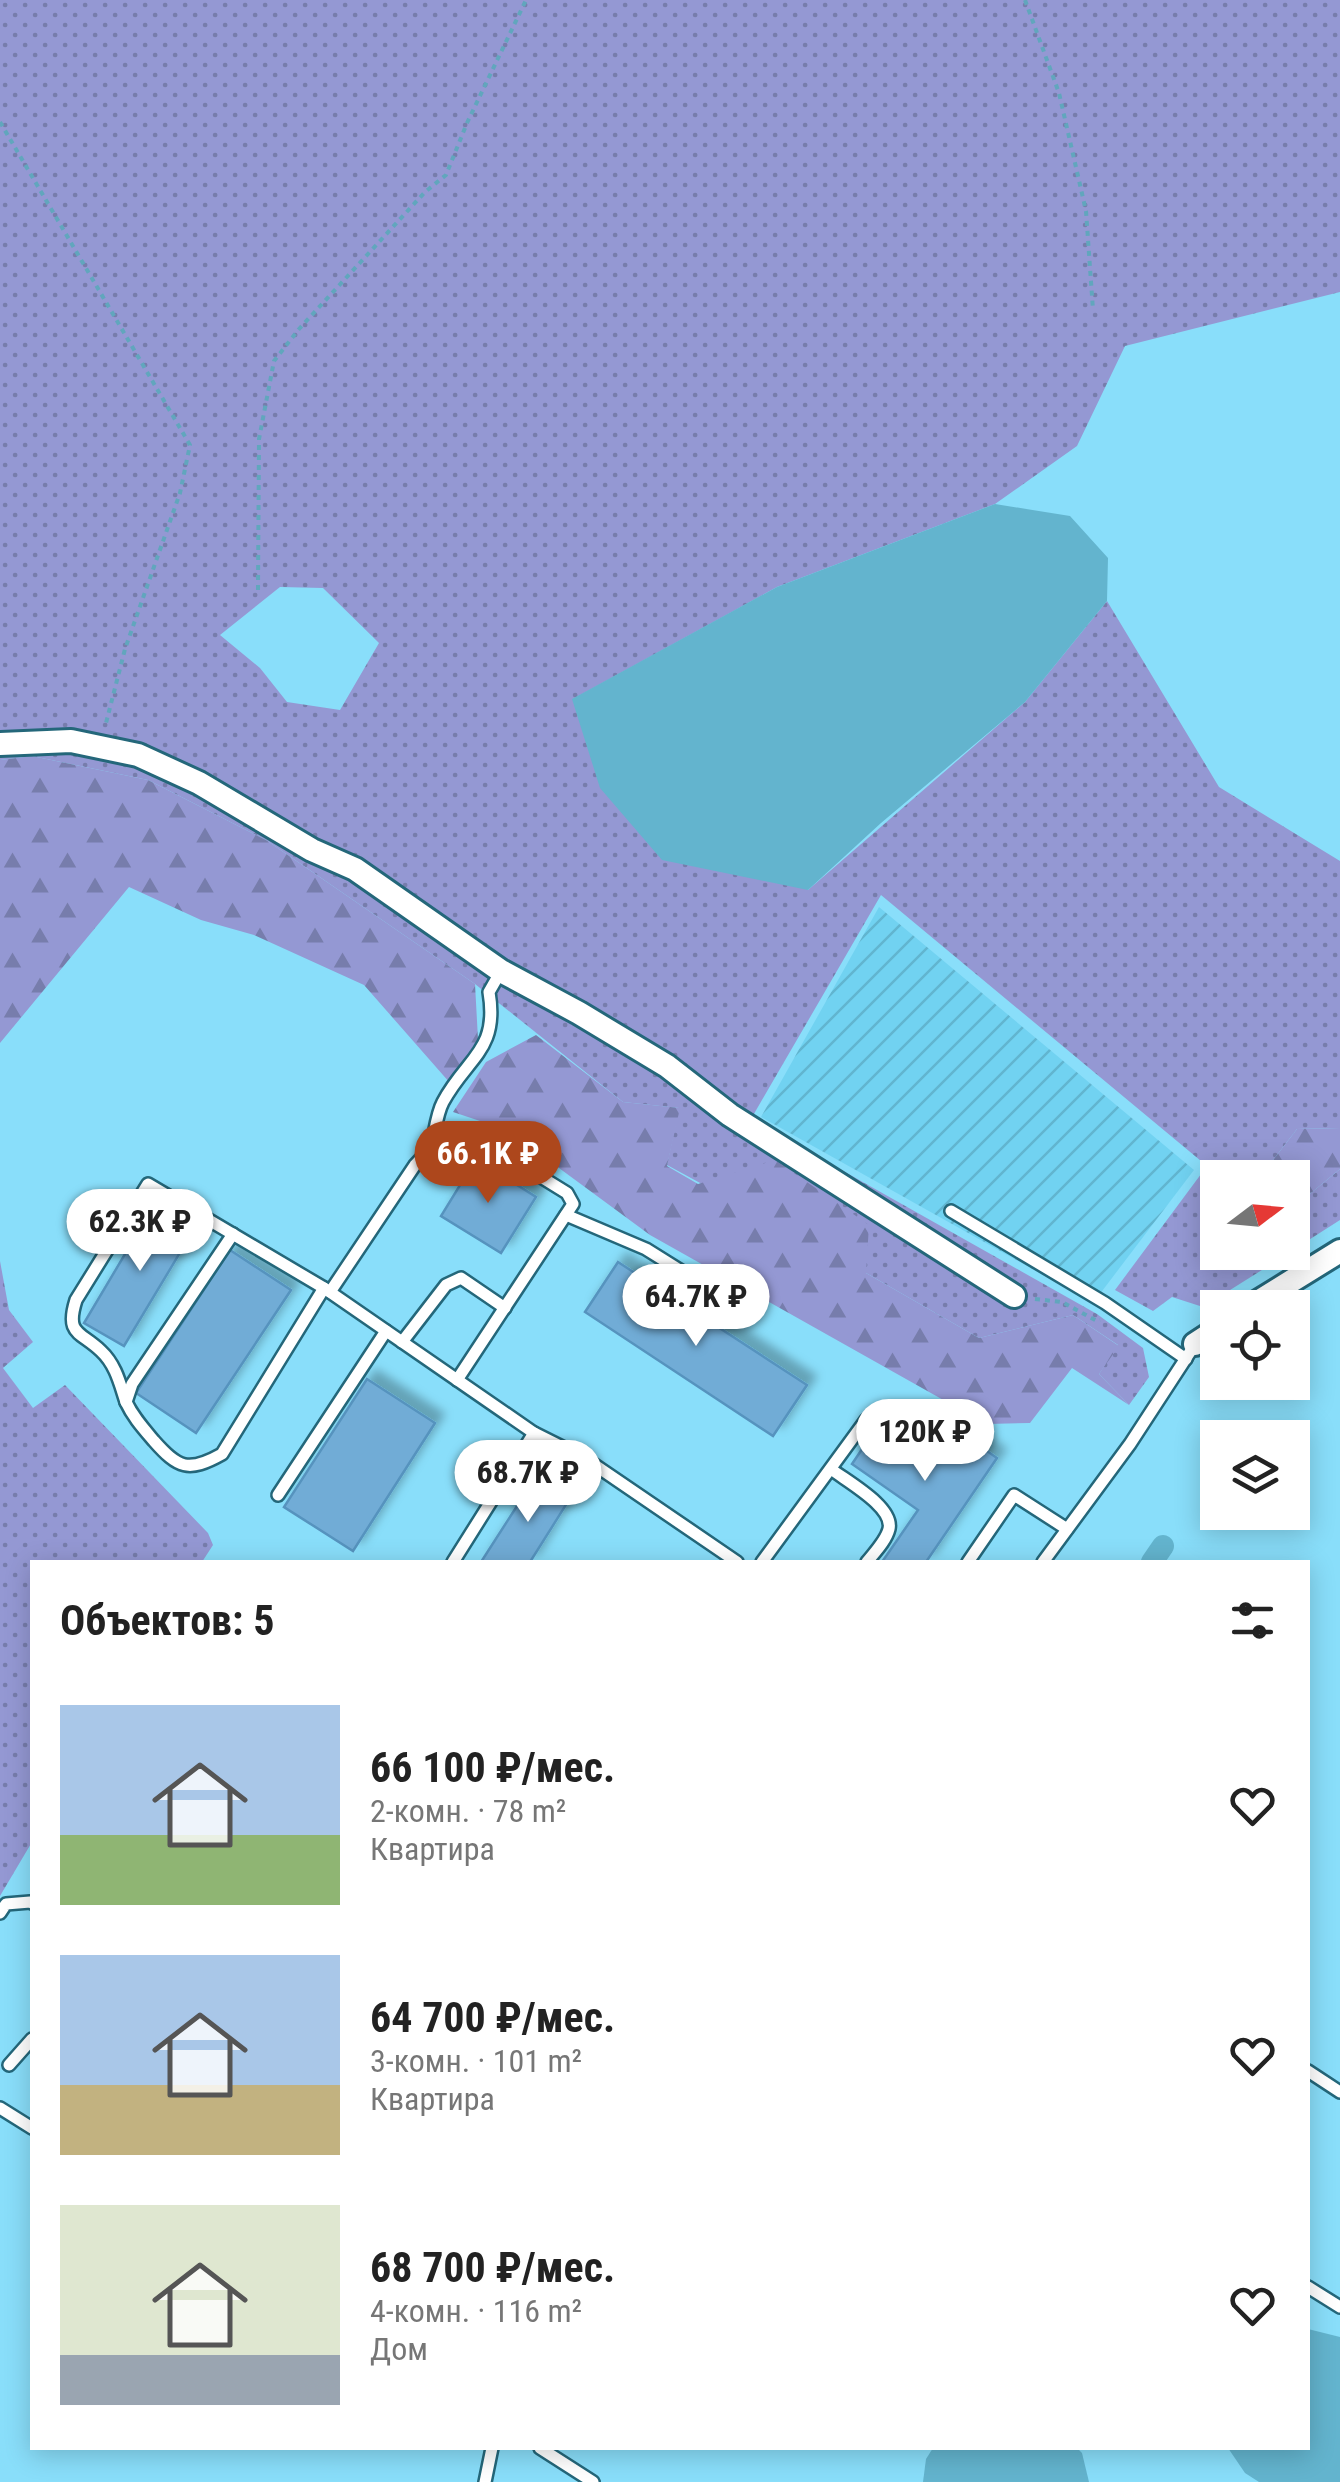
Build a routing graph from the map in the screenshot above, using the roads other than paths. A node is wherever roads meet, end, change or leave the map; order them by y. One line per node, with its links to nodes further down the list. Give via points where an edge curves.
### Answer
1 (0, 744): 2 (street, via 71,741 138,754 355,869)
2 (500, 971): 3 (lane, via 489,992 489,1036 442,1104); 10 (street, via 667,1066 730,1115)
3 (431, 1148): 5 (lane, via 449,1139 478,1138 568,1193 573,1204); 8 (lane)
4 (950, 1211): 16 (lane)
5 (566, 1215): 11 (lane, via 646,1249); 12 (lane)
6 (232, 1234): 8 (lane); 18 (lane); 18 (lane, via 148,1184 71,1316 78,1335 115,1369)
7 (1340, 1251): 9 (street)
8 (327, 1290): 13 (lane); 18 (lane, via 222,1454 204,1464 172,1461)
9 (1277, 1290)
10 (1014, 1296)
11 (726, 1299)
12 (505, 1308): 14 (lane, via 461,1278 446,1285); 17 (lane)
13 (386, 1331): 14 (lane); 22 (lane)
14 (402, 1342): 17 (lane)
15 (1200, 1344): 16 (street)
16 (1191, 1351): 23 (lane)
17 (457, 1380): 20 (lane)
18 (126, 1402)
19 (866, 1420): 21 (lane)
20 (534, 1433): 24 (lane); 25 (lane, via 586,1459)
21 (831, 1469): 26 (lane); 27 (lane, via 886,1510 890,1526)
22 (278, 1494)
23 (1067, 1529): 28 (lane, via 1014,1495); 29 (lane)
24 (454, 1560)
25 (734, 1560)
26 (763, 1560)
27 (868, 1560)
28 (969, 1560)
29 (1044, 1560)
30 (30, 1904): 31 (lane, via 6,1904)
31 (0, 1913)
32 (30, 2040): 33 (lane)
33 (10, 2065)
34 (1310, 2072): 35 (lane)
35 (1340, 2092)
36 (0, 2108): 37 (lane)
37 (30, 2127)
38 (1310, 2288): 39 (lane)
39 (1340, 2307)
40 (492, 2450): 42 (lane)
41 (543, 2450): 43 (lane)
42 (485, 2482)
43 (593, 2482)

